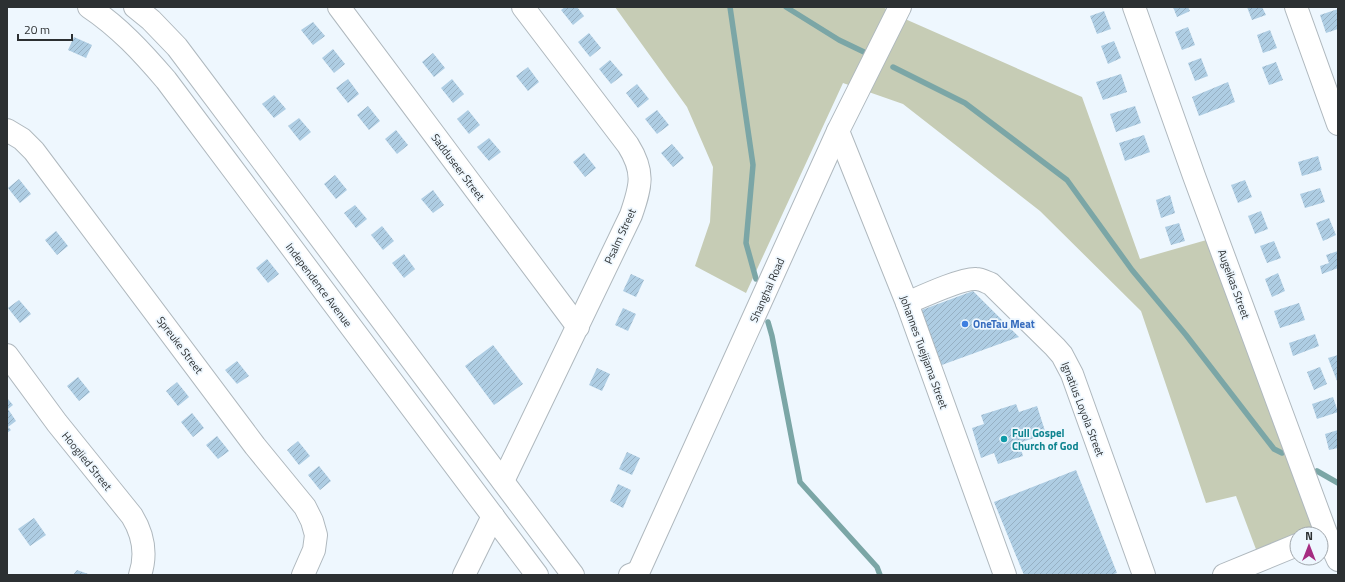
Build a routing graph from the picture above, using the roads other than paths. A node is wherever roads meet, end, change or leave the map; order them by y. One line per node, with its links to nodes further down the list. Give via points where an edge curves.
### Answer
1 (89, 7): 15 (street, Independence Avenue, via 124,34 166,80)
2 (135, 7): 14 (street, via 177,47)
3 (339, 7): 12 (street, Sadduseer Street)
4 (523, 7): 12 (street, Psalm Street, via 628,145 636,158 640,173 640,187 631,215)
5 (900, 7): 10 (street, Shanghai Road)
6 (1134, 7): 16 (street, Augeikas Street)
7 (1296, 7): 8 (street)
8 (1338, 124)
9 (7, 130): 22 (street, Spreuke Street, via 22,139 34,151 255,446 304,507 316,535 314,550)
10 (838, 131): 11 (street, Johannes Tuejijama Street); 20 (street, Shanghai Road)
11 (907, 303): 26 (street, Johannes Tuejijama Street); 27 (street, Ignatius Loyola Street, via 962,282 982,280 990,284 1062,355 1072,374)
12 (578, 327): 14 (street, Psalm Street)
13 (7, 355): 21 (street, Hooglied Street, via 138,525 143,546)
14 (503, 481): 25 (street)
15 (493, 516): 23 (street); 24 (street, Independence Avenue)
16 (1320, 526)
17 (1329, 544): 19 (street, Augeikas Street)
18 (1289, 548): 28 (street)
19 (1338, 560)
20 (635, 574)
21 (140, 575)
22 (304, 575)
23 (464, 575)
24 (537, 575)
25 (573, 575)
26 (1005, 575)
27 (1144, 575)
28 (1224, 575)

